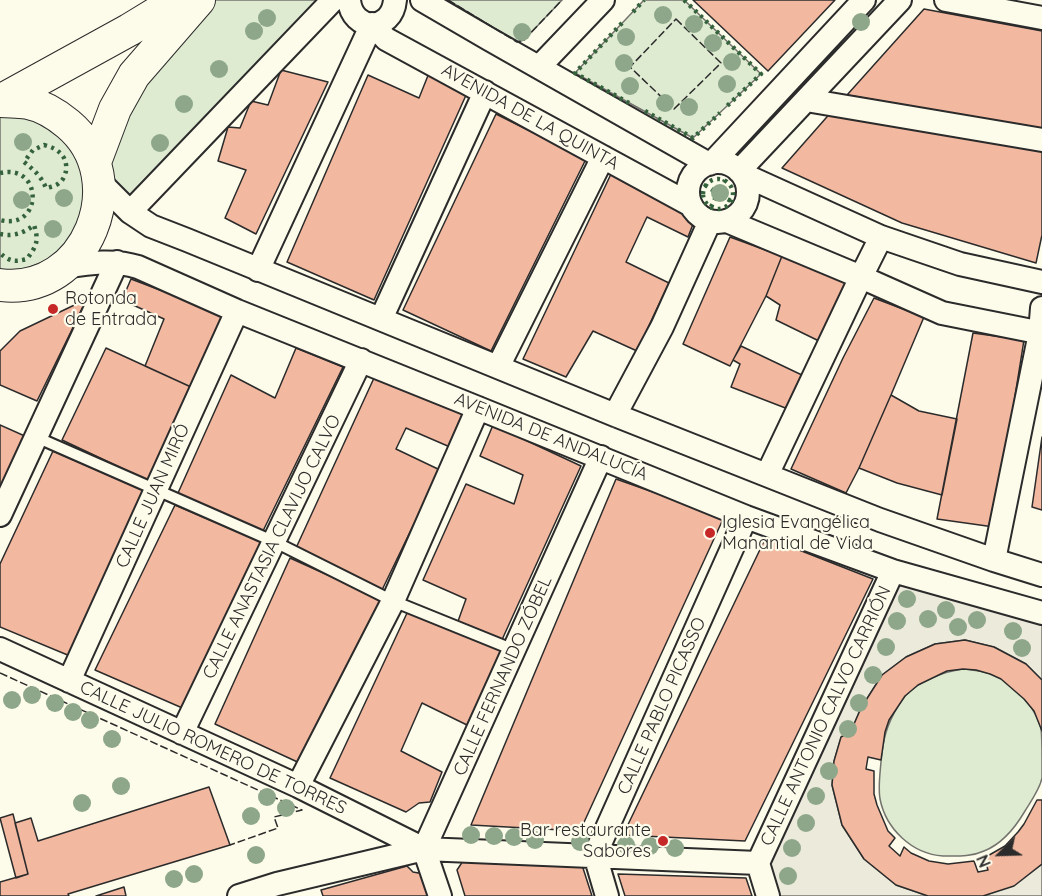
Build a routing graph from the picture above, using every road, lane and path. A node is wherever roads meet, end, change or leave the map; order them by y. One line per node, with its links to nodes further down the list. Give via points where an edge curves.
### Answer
1 (178, 0): 16 (main road)
2 (199, 0): 20 (main road, via 134,75 115,109)
3 (333, 0): 23 (street)
4 (349, 0): 12 (street, AVENIDA DE LA QUINTA, via 353,14)
5 (395, 0): 12 (street, via 386,20)
6 (422, 0): 13 (street)
7 (603, 0): 13 (street)
8 (864, 0): 19 (street)
9 (900, 0): 15 (street)
10 (946, 0): 11 (street)
11 (1042, 18)
12 (372, 24): 14 (street, AVENIDA DE LA QUINTA, via 386,39); 28 (street)
13 (539, 67): 19 (street)
14 (485, 92): 18 (street, AVENIDA DE LA QUINTA); 36 (street)
15 (806, 100): 17 (street); 21 (street)
16 (0, 101): 20 (main road, via 28,103 55,113 77,132)
17 (1042, 140)
18 (603, 157): 22 (street, AVENIDA DE LA QUINTA); 39 (street)
19 (711, 163): 21 (street, via 729,164); 22 (street, via 691,178)
20 (97, 171): 23 (street); 27 (main road, via 99,204 93,228 81,249)
21 (741, 173): 24 (street, via 747,183 746,202 735,217); 25 (street)
22 (691, 205): 24 (street, via 702,218)
23 (130, 212): 28 (street, via 151,226)
24 (718, 221): 29 (street); 41 (street)
25 (881, 237): 29 (street); 30 (street, via 960,264)
26 (117, 262): 27 (street, AVENIDA DE ANDALUCÍA); 35 (street, AVENIDA DE ANDALUCÍA, via 138,267); 42 (street)
27 (63, 267): 31 (main road)
28 (258, 270): 36 (street)
29 (861, 277): 37 (street, via 942,313); 44 (street)
30 (1042, 282)
31 (32, 283): 32 (main road); 33 (main road)
32 (0, 285)
33 (0, 299)
34 (1042, 308): 37 (street)
35 (237, 311): 38 (street, AVENIDA DE ANDALUCÍA); 45 (street, CALLE JUAN MIRÓ)
36 (381, 320): 39 (street)
37 (1041, 333): 49 (street)
38 (361, 360): 40 (street, AVENIDA DE ANDALUCÍA); 48 (street, CALLE ANASTASIA CLAVIJO CALVO)
39 (498, 367): 41 (street)
40 (478, 408): 43 (street, AVENIDA DE ANDALUCÍA); 52 (street)
41 (615, 415): 44 (street)
42 (36, 437): 45 (lane); 46 (street)
43 (601, 458): 47 (street, AVENIDA DE ANDALUCÍA); 55 (street, CALLE FERNANDO ZÓBEL)
44 (766, 475): 49 (street)
45 (155, 489): 48 (lane); 56 (street, CALLE JUAN MIRÓ)
46 (0, 515)
47 (746, 517): 50 (street, AVENIDA DE ANDALUCÍA); 60 (street, CALLE PABLO PICASSO)
48 (275, 542): 52 (lane); 57 (street, CALLE ANASTASIA CLAVIJO CALVO)
49 (994, 560): 51 (street)
50 (893, 571): 53 (street, AVENIDA DE ANDALUCÍA); 61 (street, CALLE ANTONIO CALVO CARRIÓN)
51 (1042, 575)
52 (393, 601): 55 (lane); 58 (street)
53 (1042, 613)
54 (0, 649): 56 (street, CALLE JULIO ROMERO DE TORRES)
55 (515, 651): 59 (street, CALLE FERNANDO ZÓBEL)
56 (69, 681): 57 (street, CALLE JULIO ROMERO DE TORRES)
57 (182, 733): 58 (street, CALLE JULIO ROMERO DE TORRES)
58 (298, 786): 59 (street, CALLE JULIO ROMERO DE TORRES)
59 (424, 849): 60 (street); 62 (street); 64 (street)
60 (595, 855): 61 (street); 65 (street)
61 (758, 863): 66 (street, CALLE ANTONIO CALVO CARRIÓN)
62 (300, 888): 63 (street, via 277,884)
63 (239, 896)
64 (440, 896)
65 (608, 896)
66 (768, 896)

